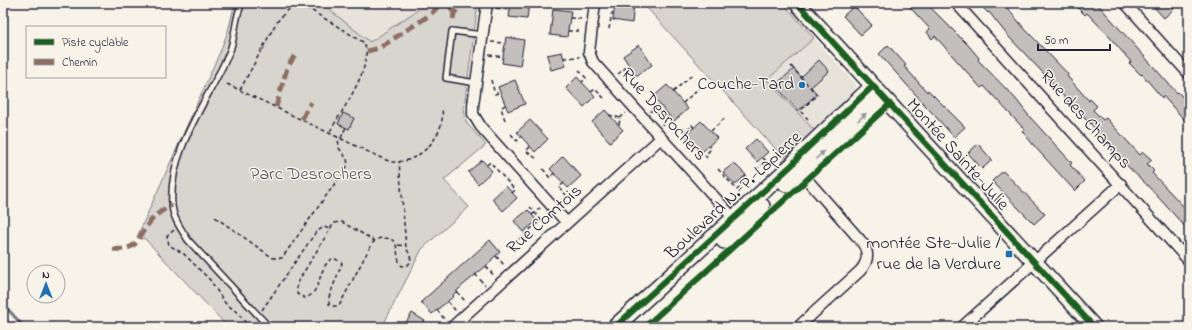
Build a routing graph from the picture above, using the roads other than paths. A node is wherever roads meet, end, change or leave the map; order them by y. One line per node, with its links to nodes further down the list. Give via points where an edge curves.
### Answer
1 (242, 3): 19 (lane, via 230,51 184,143 176,165 172,205 179,227 188,240)
2 (487, 3): 7 (street)
3 (595, 3): 11 (street, Rue Desrochers, via 591,59)
4 (797, 3): 10 (street, Montée Sainte-Julie)
5 (956, 3): 13 (street, Rue des Champs)
6 (1125, 3): 8 (street)
7 (482, 35): 9 (street); 9 (lane, via 452,31 446,78)
8 (1189, 74)
9 (476, 83): 15 (street, via 473,110 478,123)
10 (878, 91): 12 (street, Boulevard N.-P.-Lapierre, via 800,155); 17 (street, Montée Sainte-Julie)
11 (661, 138): 14 (street, Rue Desrochers); 15 (street, Rue Comtois)
12 (796, 168): 14 (street, Boulevard N.-P.-Lapierre); 22 (street, via 865,245 867,259 860,271)
13 (1120, 184): 16 (street, Rue des Champs); 17 (street)
14 (737, 222): 20 (street, Boulevard N.-P.-Lapierre); 21 (street, Boulevard N.-P.-Lapierre)
15 (567, 223): 18 (street, Rue Comtois)
16 (1189, 261)
17 (1035, 262): 23 (street); 24 (street, Montée Sainte-Julie)
18 (449, 324)
19 (269, 327)
20 (614, 327)
21 (629, 327)
22 (798, 327)
23 (962, 327)
24 (1094, 327)

